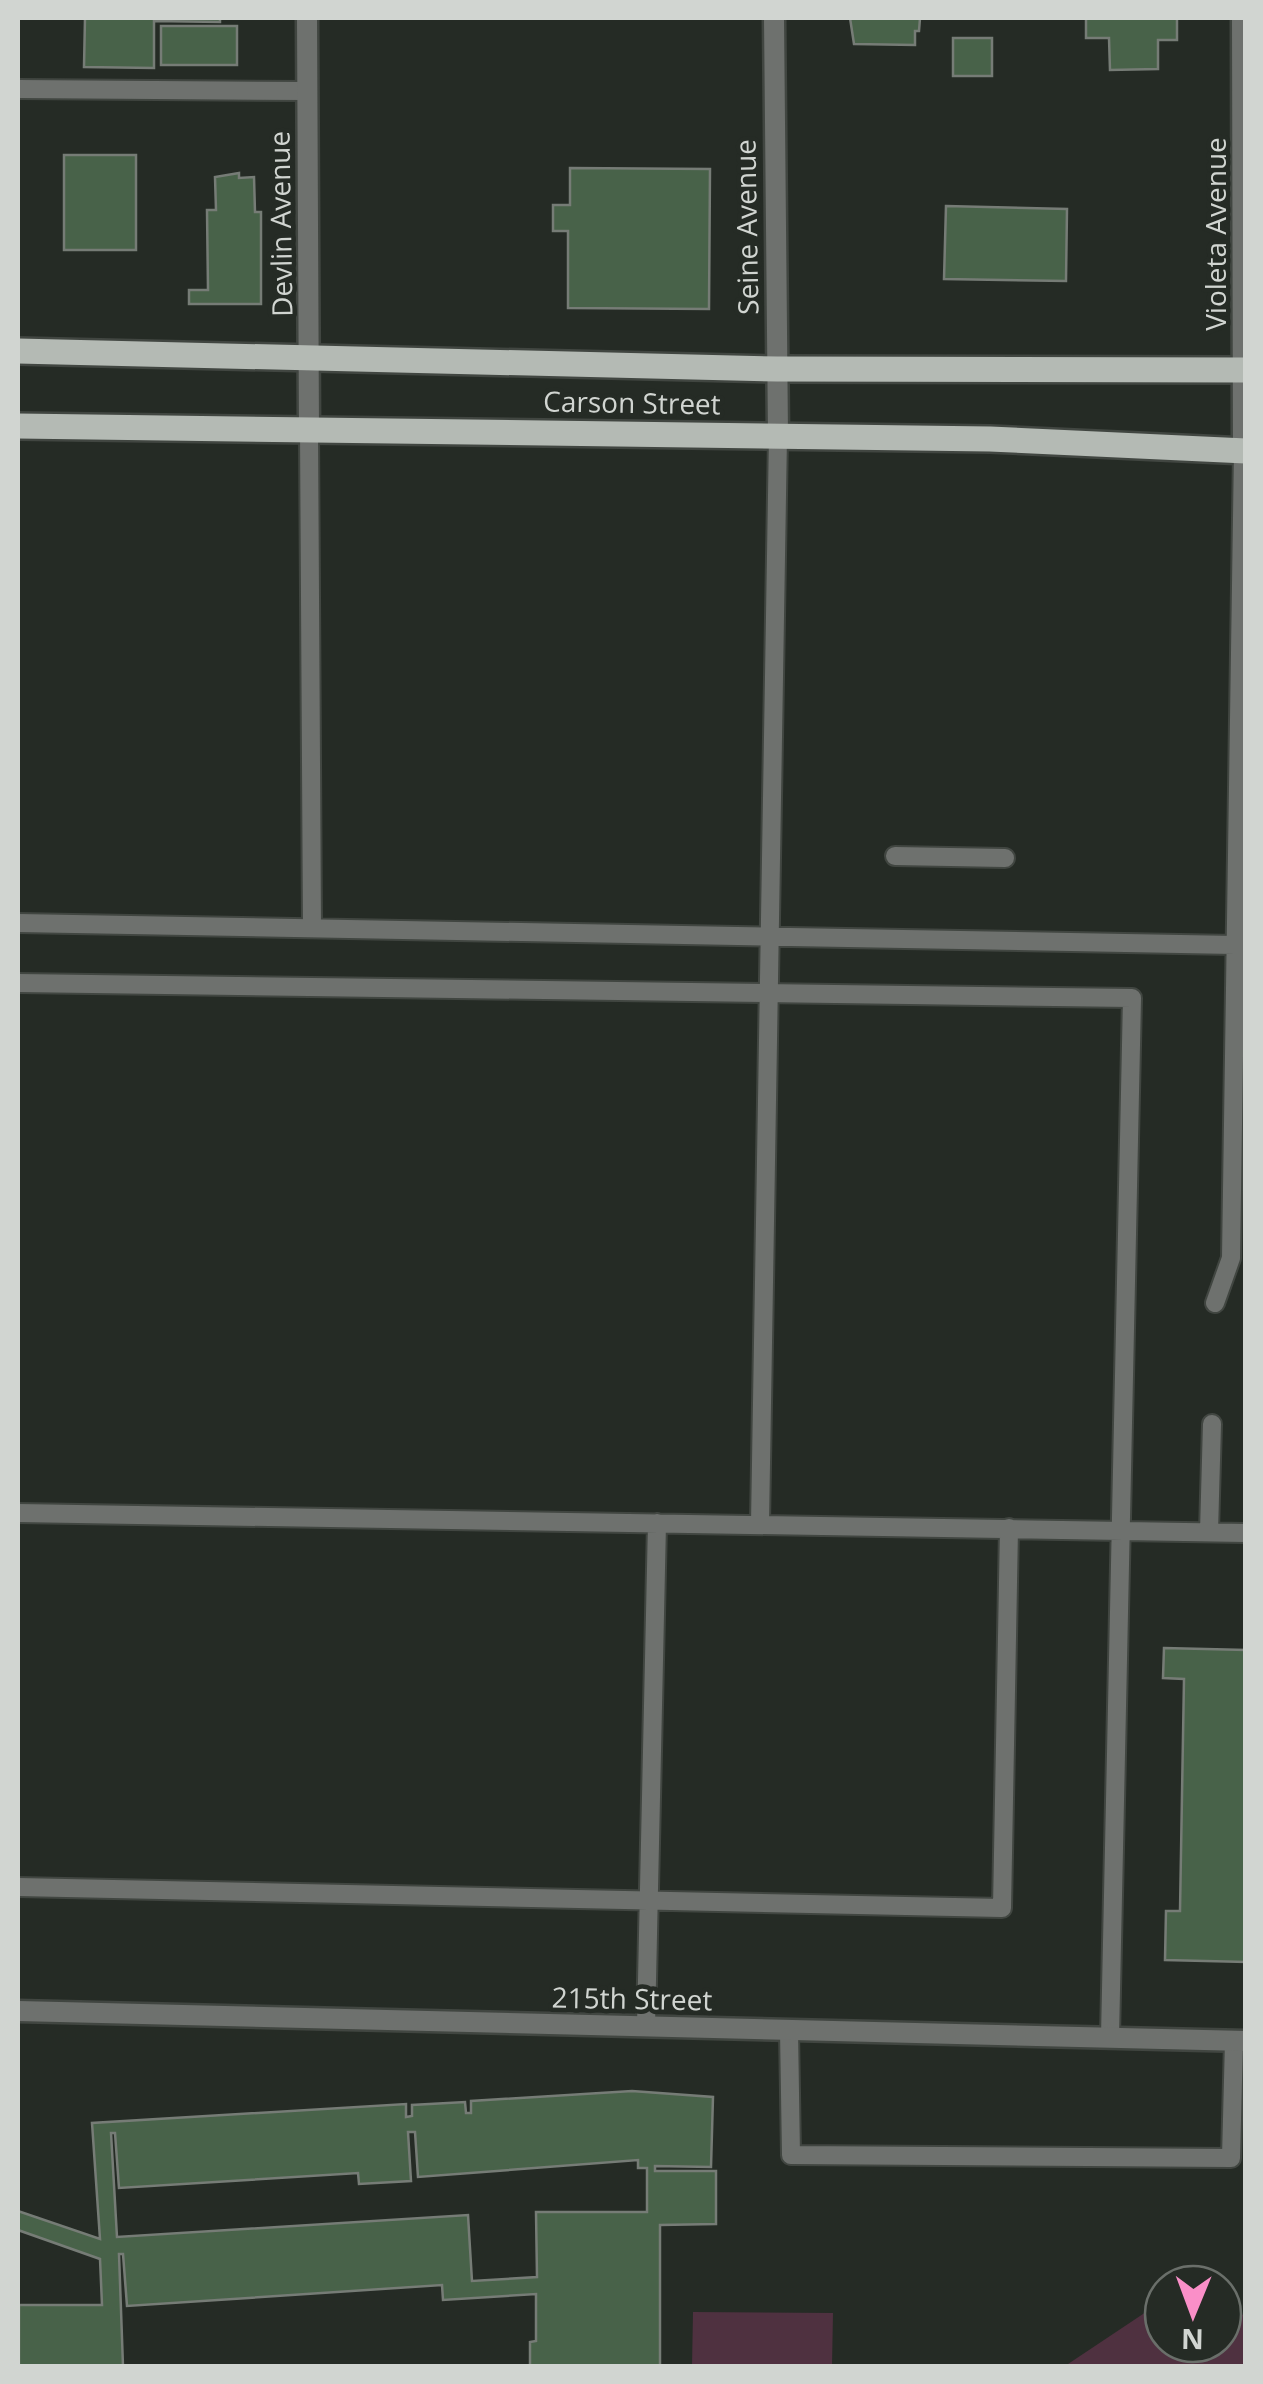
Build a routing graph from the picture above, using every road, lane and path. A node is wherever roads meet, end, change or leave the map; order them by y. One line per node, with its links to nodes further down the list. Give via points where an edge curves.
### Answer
1 (307, 18): 5 (street, Devlin Avenue)
2 (774, 18): 8 (street, Seine Avenue)
3 (1242, 18): 9 (street, Violeta Avenue)
4 (18, 89): 5 (lane)
5 (306, 91): 7 (street, Devlin Avenue)
6 (18, 351): 7 (main road, Carson Street)
7 (309, 357): 8 (main road, Carson Street); 11 (street, Devlin Avenue)
8 (776, 369): 9 (main road, Carson Street); 12 (street, Seine Avenue)
9 (1244, 370): 13 (street, Violeta Avenue)
10 (18, 426): 11 (main road, Carson Street)
11 (309, 430): 12 (main road, Carson Street); 18 (lane)
12 (778, 435): 13 (main road, Carson Street); 19 (lane)
13 (1244, 451): 14 (lane)
14 (1242, 727): 20 (lane)
15 (895, 856): 16 (lane)
16 (1005, 858)
17 (18, 923): 18 (lane)
18 (312, 928): 19 (lane)
19 (767, 936): 20 (lane); 22 (lane)
20 (1235, 945): 23 (lane, via 1231,1258)
21 (18, 983): 22 (lane)
22 (770, 993): 27 (lane); 29 (lane, via 1132,998)
23 (1216, 1304)
24 (1212, 1424): 30 (lane)
25 (18, 1513): 26 (lane)
26 (657, 1523): 27 (lane); 33 (lane)
27 (760, 1524): 28 (lane)
28 (1009, 1528): 29 (lane); 33 (lane, via 1002,1908)
29 (1120, 1530): 30 (lane); 37 (lane)
30 (1209, 1532): 31 (lane)
31 (1246, 1533)
32 (18, 1886): 33 (lane)
33 (649, 1902): 35 (lane)
34 (18, 2011): 35 (street, 215th Street)
35 (646, 2026): 36 (street, 215th Street)
36 (788, 2030): 37 (street, 215th Street); 38 (lane, via 791,2155 1231,2158)
37 (1110, 2037): 38 (street, 215th Street)
38 (1240, 2041)

